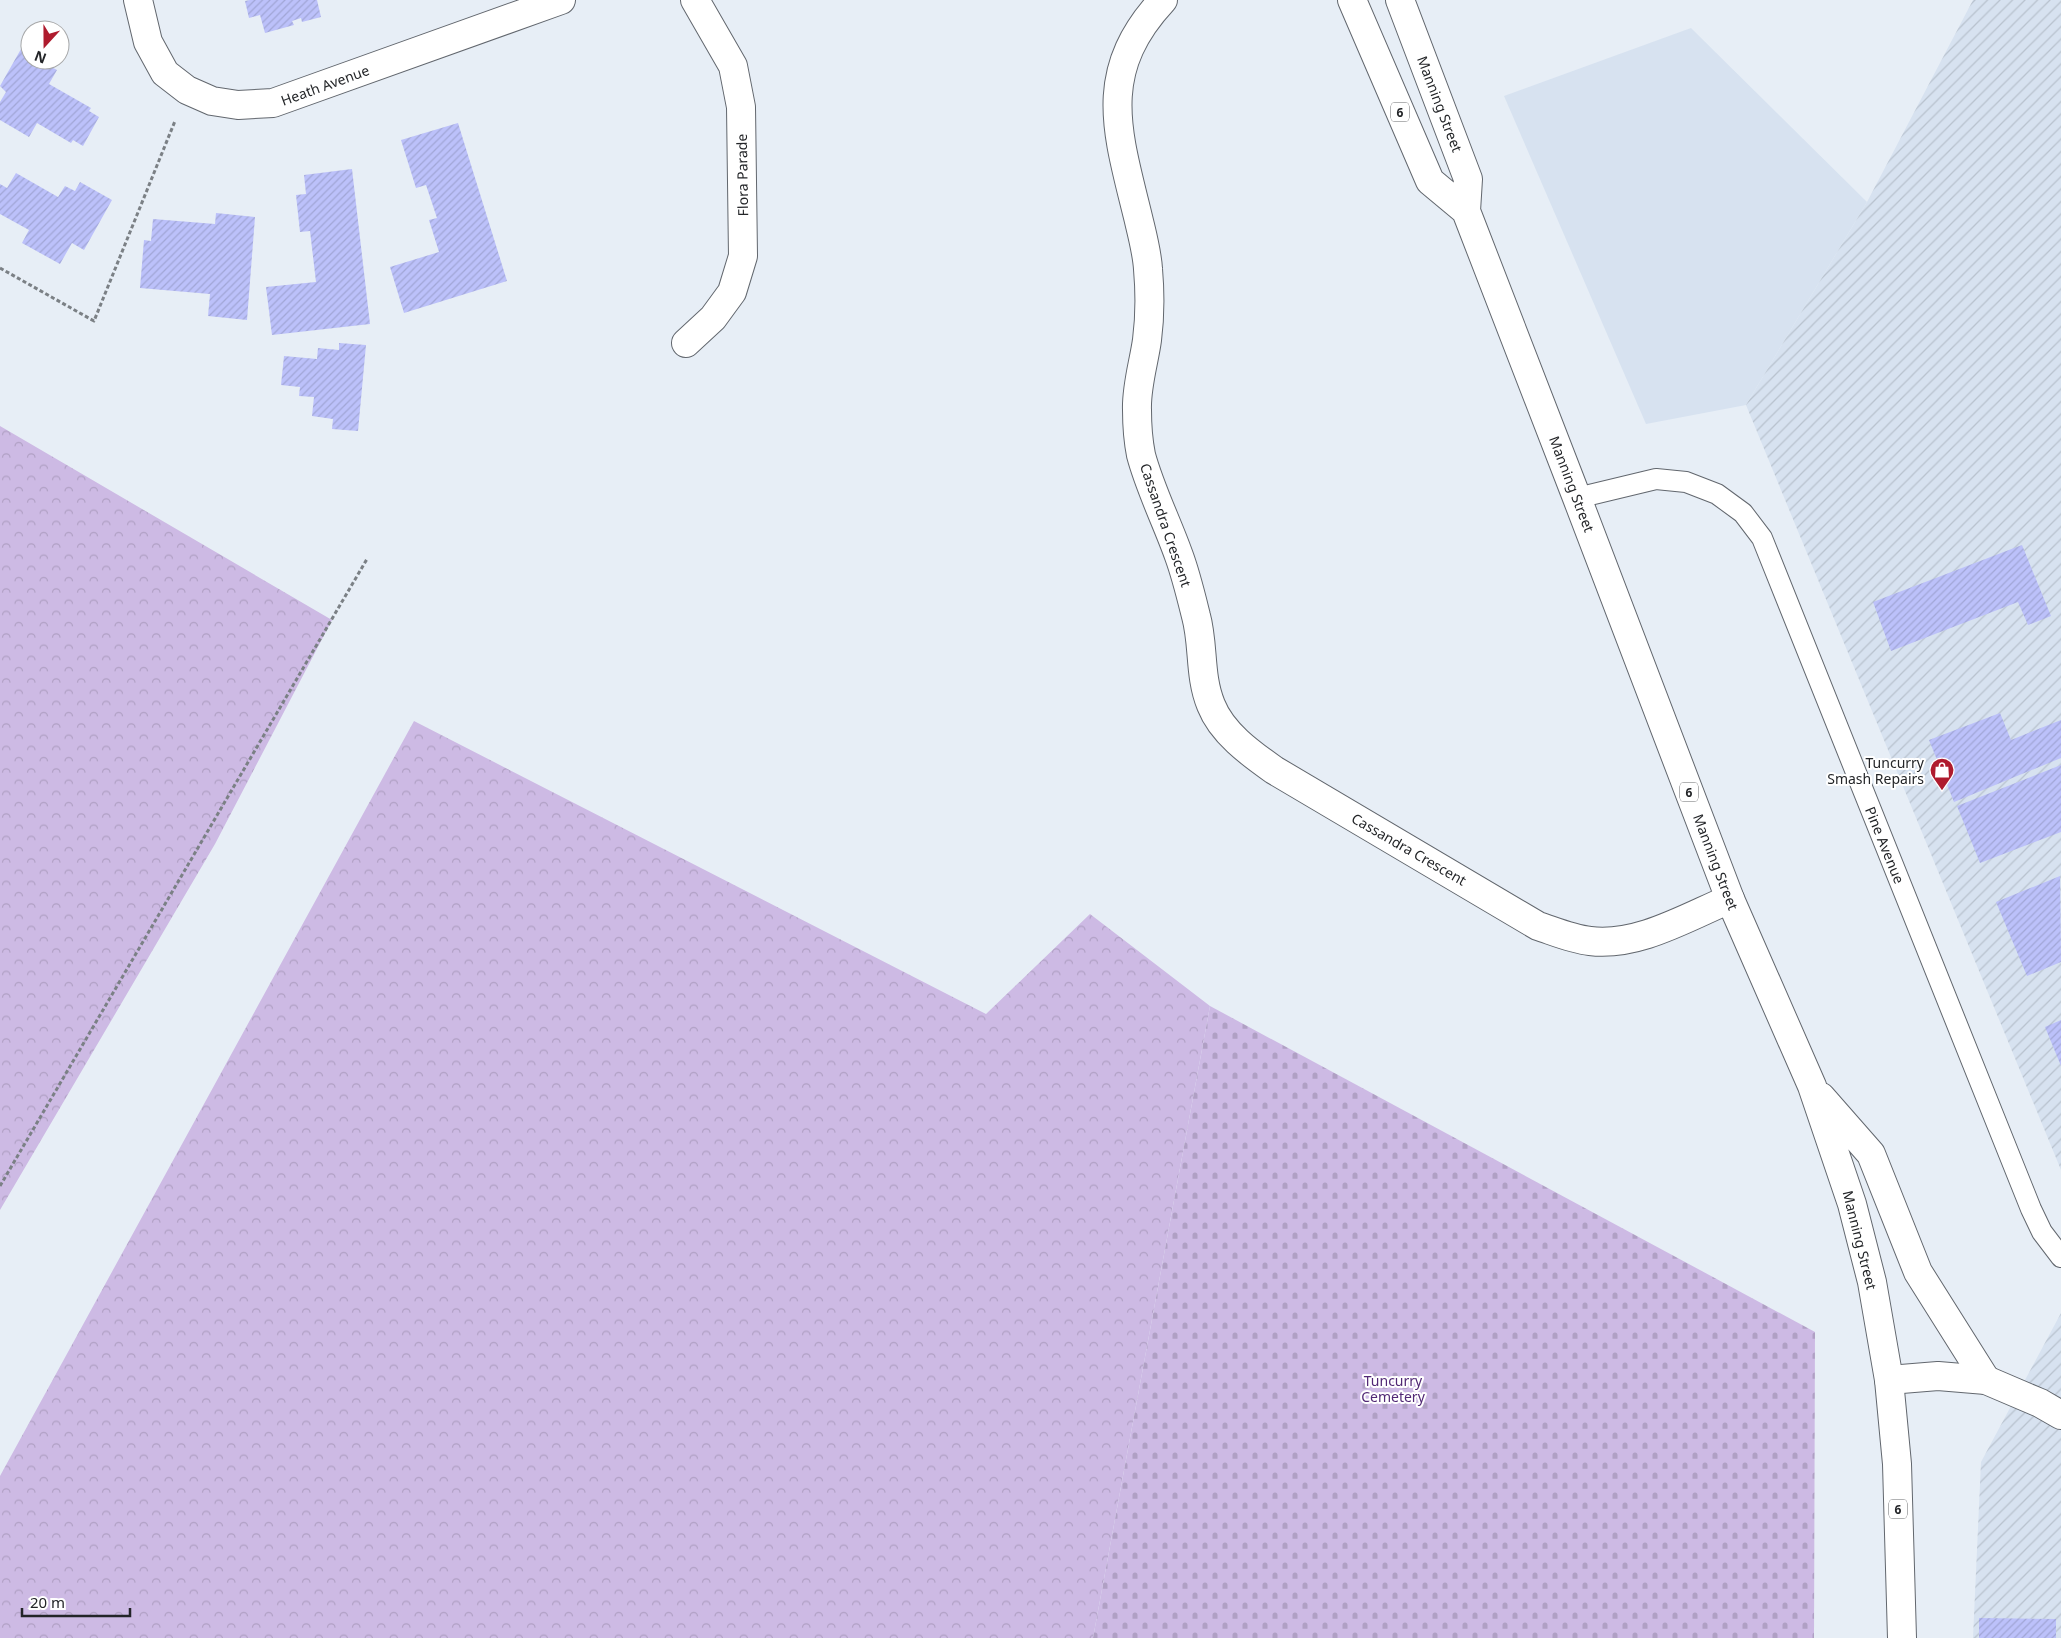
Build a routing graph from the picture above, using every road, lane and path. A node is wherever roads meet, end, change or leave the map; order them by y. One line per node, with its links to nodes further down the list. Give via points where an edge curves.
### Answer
1 (138, 0): 7 (street, Heath Avenue, via 148,42 165,73)
2 (561, 0): 7 (street, Heath Avenue, via 273,103 238,105 212,101)
3 (695, 0): 10 (street, Flora Parade, via 733,66 742,107 743,256 732,292 713,318)
4 (1163, 0): 13 (street, Cassandra Crescent, via 1148,16 1130,45 1119,75 1116,107 1119,139 1148,268 1148,328 1136,406 1141,454 1180,558 1194,607 1203,680 1212,707 1228,732 1250,754 1274,770 1538,926 1566,937 1592,942 1643,936)
5 (1352, 0): 8 (street, Manning Street / 6, via 1430,181)
6 (1400, 0): 8 (street, Manning Street / 6, via 1468,179)
7 (187, 90): 9 (path, via 94,321)
8 (1466, 211): 11 (street, Manning Street / 6)
9 (0, 268)
10 (686, 342)
11 (1577, 498): 13 (street, Manning Street / 6); 16 (lane, Pine Avenue, via 1656,479 1686,482 1717,494 1743,513 1762,538 2031,1209 2042,1232)
12 (367, 559): 15 (path)
13 (1730, 899): 14 (street, Manning Street / 6)
14 (1812, 1086): 17 (street, Manning Street / 6, via 1852,1204 1872,1282); 18 (street, via 1871,1154 1918,1272)
15 (0, 1186)
16 (2061, 1257)
17 (1889, 1380): 18 (street, via 1938,1376); 20 (street, 6, via 1897,1464)
18 (1986, 1380): 19 (street)
19 (2061, 1415)
20 (1902, 1638)

